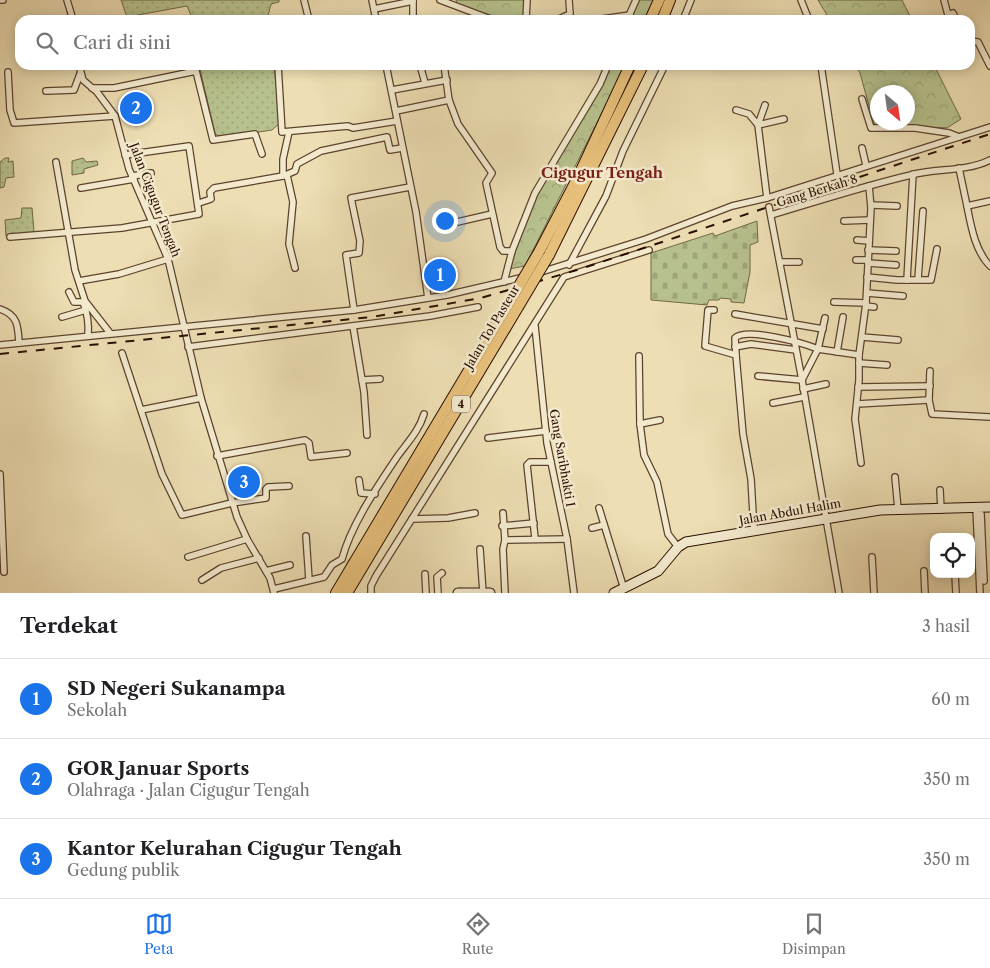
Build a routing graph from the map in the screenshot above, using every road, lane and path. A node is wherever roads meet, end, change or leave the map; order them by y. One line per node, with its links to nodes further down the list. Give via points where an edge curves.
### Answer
1 (67, 0): 15 (street)
2 (304, 0): 16 (street)
3 (372, 0): 14 (street)
4 (413, 0): 14 (street); 18 (street)
5 (440, 0): 19 (street)
6 (527, 0): 20 (street)
7 (568, 0): 21 (street)
8 (636, 0): 22 (street)
9 (659, 0): 23 (highway)
10 (670, 0): 24 (highway)
11 (691, 0): 25 (street)
12 (801, 0): 26 (street)
13 (944, 0): 27 (street, via 948,14)
14 (374, 9): 17 (street)
15 (72, 15)
16 (308, 15)
17 (375, 15)
18 (414, 15)
19 (480, 15)
20 (526, 15)
21 (568, 15)
22 (629, 15)
23 (652, 15)
24 (664, 15)
25 (685, 15)
26 (807, 15)
27 (954, 15)
28 (975, 42): 29 (street)
29 (987, 52): 30 (street)
30 (990, 66)
31 (80, 70): 42 (street)
32 (278, 70): 58 (street, via 281,129)
33 (387, 70): 46 (street)
34 (421, 70): 44 (street)
35 (445, 70): 43 (street)
36 (606, 70): 97 (street, via 535,193)
37 (628, 70): 119 (highway, Jalan Tol Pasteur / 4, bridge)
38 (641, 70): 119 (highway, Jalan Tol Pasteur / 4, bridge, via 550,255)
39 (663, 70): 105 (street, via 623,150 606,196)
40 (822, 70): 69 (street)
41 (8, 72): 53 (street, via 14,123)
42 (80, 74): 45 (street, Jalan Cigugur Tengah); 47 (street, via 74,90)
43 (447, 80): 44 (street); 49 (street)
44 (425, 83): 46 (street)
45 (92, 88): 53 (street, Jalan Cigugur Tengah); 62 (street, via 114,88 196,71 214,140 255,134)
46 (392, 90): 52 (street)
47 (46, 91)
48 (862, 99): 59 (street, via 871,128 915,128)
49 (449, 100): 52 (street); 84 (street, via 462,132 492,173 486,183)
50 (765, 105): 56 (street)
51 (736, 110): 56 (street, via 749,114)
52 (396, 111): 55 (street)
53 (115, 116): 63 (street, Jalan Cigugur Tengah)
54 (784, 119): 56 (street)
55 (397, 121): 58 (street, via 353,128); 60 (street)
56 (758, 125): 76 (street)
57 (990, 127): 59 (street)
58 (289, 132): 71 (street, via 283,159)
59 (959, 137): 66 (street)
60 (402, 148): 71 (street, via 390,150 387,137 321,151); 74 (street)
61 (862, 148): 66 (street)
62 (262, 154)
63 (125, 156): 72 (street, Jalan Cigugur Tengah); 78 (street, via 189,146)
64 (990, 160): 67 (street, Gang Berkah 8, via 974,168)
65 (56, 162): 90 (street)
66 (866, 165): 69 (street)
67 (959, 168): 70 (street, Gang Berkah 8); 81 (street)
68 (150, 173): 72 (street)
69 (837, 174): 76 (street)
70 (913, 174): 73 (street, Gang Berkah 8); 110 (street)
71 (285, 175): 78 (street, via 214,188 210,192 210,200); 107 (street, via 292,202 289,244)
72 (133, 178): 75 (street); 89 (street, Jalan Cigugur Tengah)
73 (869, 186): 79 (street); 85 (street, Gang Berkah 8)
74 (410, 187): 116 (street); 124 (street, via 351,198 360,250 346,255)
75 (81, 188)
76 (768, 198): 105 (street, via 732,206)
77 (990, 201): 81 (street)
78 (199, 203): 89 (street, via 199,214)
79 (871, 205): 80 (street); 87 (street)
80 (897, 206)
81 (967, 206): 101 (street, via 973,233)
82 (769, 207): 85 (street)
83 (923, 211): 109 (street)
84 (492, 214): 88 (street); 97 (street, via 500,247 504,251)
85 (771, 216): 102 (street)
86 (844, 220): 87 (street)
87 (870, 220): 93 (street)
88 (453, 223)
89 (153, 224): 90 (street); 99 (street, Jalan Cigugur Tengah)
90 (67, 232): 91 (street); 111 (street)
91 (10, 237)
92 (857, 240): 93 (street)
93 (869, 241): 96 (street)
94 (937, 249): 109 (street, via 932,279)
95 (649, 250): 133 (street, via 564,277)
96 (868, 250): 98 (street); 104 (street)
97 (512, 251): 112 (street)
98 (896, 251)
99 (168, 259): 111 (street); 131 (street, Jalan Cigugur Tengah)
100 (856, 260): 104 (street)
101 (988, 261)
102 (780, 262): 103 (street); 130 (street)
103 (799, 262)
104 (868, 262): 106 (street); 108 (street)
105 (569, 265): 112 (street)
106 (896, 265)
107 (295, 268)
108 (867, 277): 110 (street); 114 (street)
109 (918, 279): 110 (street)
110 (907, 280)
111 (79, 282): 135 (street, via 85,301)
112 (504, 282): 116 (street)
113 (69, 292): 123 (street, via 74,302 83,302)
114 (867, 293): 115 (street); 118 (street)
115 (903, 296)
116 (428, 298): 124 (street)
117 (834, 302): 118 (street)
118 (866, 304): 121 (street); 137 (street)
119 (514, 305): 185 (highway, Jalan Tol Pasteur / 4)
120 (478, 307): 132 (street)
121 (874, 307)
122 (0, 309): 140 (street, via 16,320)
123 (86, 310): 127 (street); 136 (street)
124 (354, 310): 131 (street)
125 (714, 310): 149 (street, via 708,310 705,346)
126 (735, 314): 130 (street)
127 (62, 317)
128 (843, 317): 146 (street)
129 (825, 318): 134 (street)
130 (792, 324): 134 (street); 139 (street)
131 (184, 325): 135 (street); 142 (street, Jalan Cigugur Tengah)
132 (353, 326): 142 (street); 156 (street)
133 (535, 326): 172 (street, Gang Saribhakti I); 196 (street)
134 (823, 329): 144 (street)
135 (110, 333): 136 (street)
136 (88, 336): 140 (street)
137 (862, 336): 138 (street); 148 (street)
138 (898, 340)
139 (795, 341): 143 (street, via 740,335 736,336); 144 (street); 145 (street)
140 (19, 343): 141 (street)
141 (0, 345)
142 (188, 347): 163 (street, Jalan Cigugur Tengah)
143 (734, 347): 145 (street, via 751,344); 149 (street)
144 (818, 349): 146 (street); 157 (street)
145 (796, 350): 157 (street)
146 (837, 352): 148 (street)
147 (122, 353): 167 (street)
148 (859, 354): 151 (street)
149 (736, 355): 201 (street)
150 (639, 356): 171 (street)
151 (859, 363): 152 (street); 160 (street)
152 (887, 365)
153 (930, 371): 159 (street)
154 (758, 376): 157 (street)
155 (380, 379): 156 (street)
156 (362, 380): 173 (street)
157 (802, 380): 161 (street)
158 (826, 384): 161 (street)
159 (930, 386): 160 (street); 164 (street)
160 (858, 387): 166 (street)
161 (803, 389): 162 (street)
162 (804, 397): 165 (street); 194 (street)
163 (201, 398): 167 (street); 176 (street, Jalan Cigugur Tengah)
164 (929, 400): 166 (street); 169 (street, via 932,415)
165 (773, 403)
166 (856, 404): 178 (street, via 855,428)
167 (141, 410): 186 (street, via 162,474 182,515)
168 (424, 414): 184 (street, via 416,432)
169 (990, 417)
170 (660, 420): 171 (street)
171 (640, 424): 207 (street, via 644,455 657,482 668,534)
172 (546, 431): 174 (street); 177 (street, Gang Saribhakti I)
173 (367, 435)
174 (488, 438)
175 (347, 453): 176 (street, via 311,457 309,443 305,440)
176 (217, 456): 186 (street, Jalan Cigugur Tengah)
177 (551, 462): 197 (street, via 530,462 527,465); 205 (street, Gang Saribhakti I)
178 (861, 463)
179 (0, 474): 195 (street)
180 (895, 477): 189 (street)
181 (359, 480): 184 (street, via 361,493)
182 (289, 486): 186 (street, via 267,487 266,498)
183 (940, 490): 190 (street)
184 (375, 494): 222 (street, via 347,541 344,560 332,565 324,577)
185 (399, 497): 225 (highway, Jalan Tol Pasteur / 4); 226 (highway, Jalan Tol Pasteur / 4)
186 (232, 503): 204 (street, Jalan Cigugur Tengah)
187 (990, 507): 191 (street, Jalan Abdul Halim)
188 (599, 508): 198 (street)
189 (898, 509): 190 (street, Jalan Abdul Halim); 194 (street, Jalan Abdul Halim)
190 (941, 510): 191 (street, Jalan Abdul Halim)
191 (978, 511): 240 (street)
192 (503, 512): 199 (street)
193 (475, 513): 196 (street)
194 (825, 518): 201 (street, Jalan Abdul Halim); 236 (street)
195 (1, 519): 215 (street)
196 (412, 520): 219 (street)
197 (534, 523): 199 (street); 203 (street)
198 (604, 525): 200 (street); 223 (street)
199 (502, 526): 206 (street)
200 (592, 528)
201 (754, 531): 207 (street, Jalan Abdul Halim, via 686,542)
202 (306, 536): 222 (street)
203 (536, 538): 205 (street); 206 (street)
204 (247, 539): 209 (street); 211 (street, Jalan Cigugur Tengah)
205 (568, 539): 234 (street, Gang Saribhakti I)
206 (505, 540): 233 (street)
207 (678, 547): 223 (street, via 663,568)
208 (480, 549): 231 (street)
209 (188, 557)
210 (872, 557): 237 (street)
211 (259, 558): 213 (street, Jalan Cigugur Tengah); 221 (street, via 221,568)
212 (290, 565): 213 (street)
213 (266, 571): 224 (street, Jalan Cigugur Tengah)
214 (924, 571): 238 (street)
215 (4, 572)
216 (442, 573): 229 (street, via 437,577)
217 (425, 574): 228 (street)
218 (369, 575): 219 (street)
219 (376, 576): 227 (street)
220 (955, 578): 239 (street)
221 (202, 580)
222 (309, 580): 224 (street)
223 (624, 589): 235 (street)
224 (274, 591)
225 (336, 593)
226 (347, 593)
227 (371, 593)
228 (426, 593)
229 (438, 593)
230 (458, 593): 231 (street)
231 (483, 593): 232 (street)
232 (490, 593)
233 (505, 593)
234 (574, 593)
235 (614, 593)
236 (838, 593)
237 (874, 593)
238 (925, 593)
239 (956, 593)
240 (982, 593)

